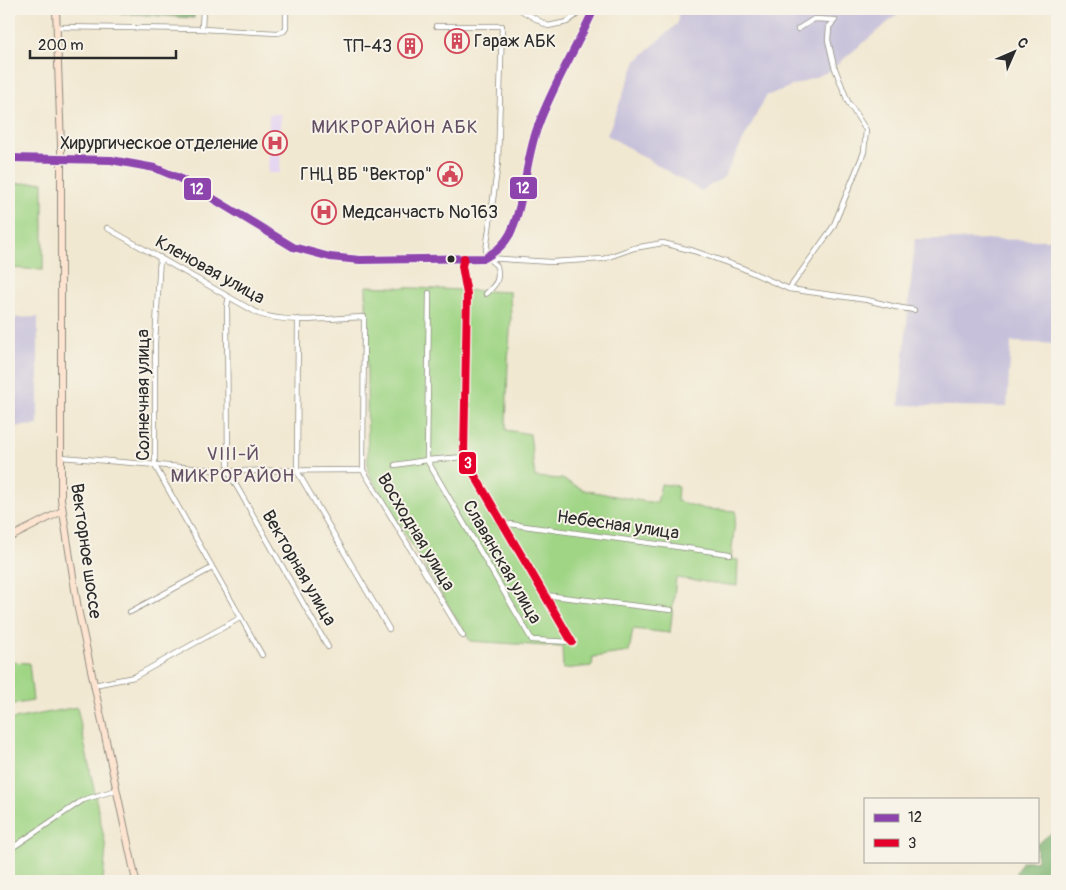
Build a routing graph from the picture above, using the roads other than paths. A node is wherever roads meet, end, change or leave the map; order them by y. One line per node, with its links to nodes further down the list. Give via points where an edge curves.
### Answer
1 (56, 9): 8 (main road, Векторное шоссе)
2 (203, 9): 9 (street)
3 (286, 9): 9 (street, via 286,28 278,33)
4 (519, 9): 5 (street, via 548,26 567,22)
5 (584, 9)
6 (594, 9): 16 (street, via 537,128 510,233 504,243)
7 (436, 26): 16 (street, via 502,26 498,163)
8 (57, 27): 9 (street); 12 (main road, Векторное шоссе)
9 (202, 29)
10 (798, 29): 17 (street, via 814,19 835,20 829,27 828,40 834,66 848,102 866,130 864,152 833,226)
11 (9, 158): 12 (main road)
12 (61, 159): 15 (street, via 112,160 155,168 179,178 293,247 311,253 360,260); 24 (main road, Векторное шоссе)
13 (107, 228): 14 (street, Кленовая улица)
14 (160, 258): 20 (street, Кленовая улица); 28 (street, Солнечная улица, via 155,343)
15 (464, 258): 16 (street); 25 (street, via 462,266 467,294)
16 (485, 258): 17 (street, via 551,262 603,259 634,248 663,243 742,268); 19 (street, via 494,262 499,276)
17 (789, 289): 21 (street)
18 (429, 292): 26 (street)
19 (486, 294)
20 (229, 297): 23 (street, Кленовая улица, via 259,314); 30 (street, Векторная улица)
21 (914, 310)
22 (364, 318): 23 (street, Кленовая улица); 29 (street, Восходная улица)
23 (298, 319): 31 (street)
24 (61, 457): 28 (street); 32 (main road, Векторное шоссе)
25 (464, 457): 26 (street); 33 (street)
26 (427, 460): 27 (street); 37 (street, Славянская улица, via 532,640 572,642)
27 (395, 465)
28 (155, 466): 30 (street); 36 (street, Солнечная улица)
29 (363, 470): 31 (street); 42 (street, Восходная улица)
30 (228, 471): 31 (street); 43 (street, Векторная улица)
31 (297, 471): 41 (street)
32 (62, 511): 34 (main road); 45 (main road, Векторное шоссе)
33 (502, 523): 35 (street, Небесная улица); 37 (street)
34 (9, 538)
35 (730, 554)
36 (212, 568): 39 (street); 40 (street, Солнечная улица)
37 (545, 595): 38 (street)
38 (671, 610)
39 (130, 612)
40 (240, 618): 44 (street, Солнечная улица); 45 (street, via 134,677)
41 (389, 629)
42 (463, 636)
43 (328, 647)
44 (262, 654)
45 (94, 685): 46 (main road, Векторное шоссе)
46 (116, 790): 47 (street, via 83,800); 48 (main road, Векторное шоссе)
47 (9, 850)
48 (136, 881)

